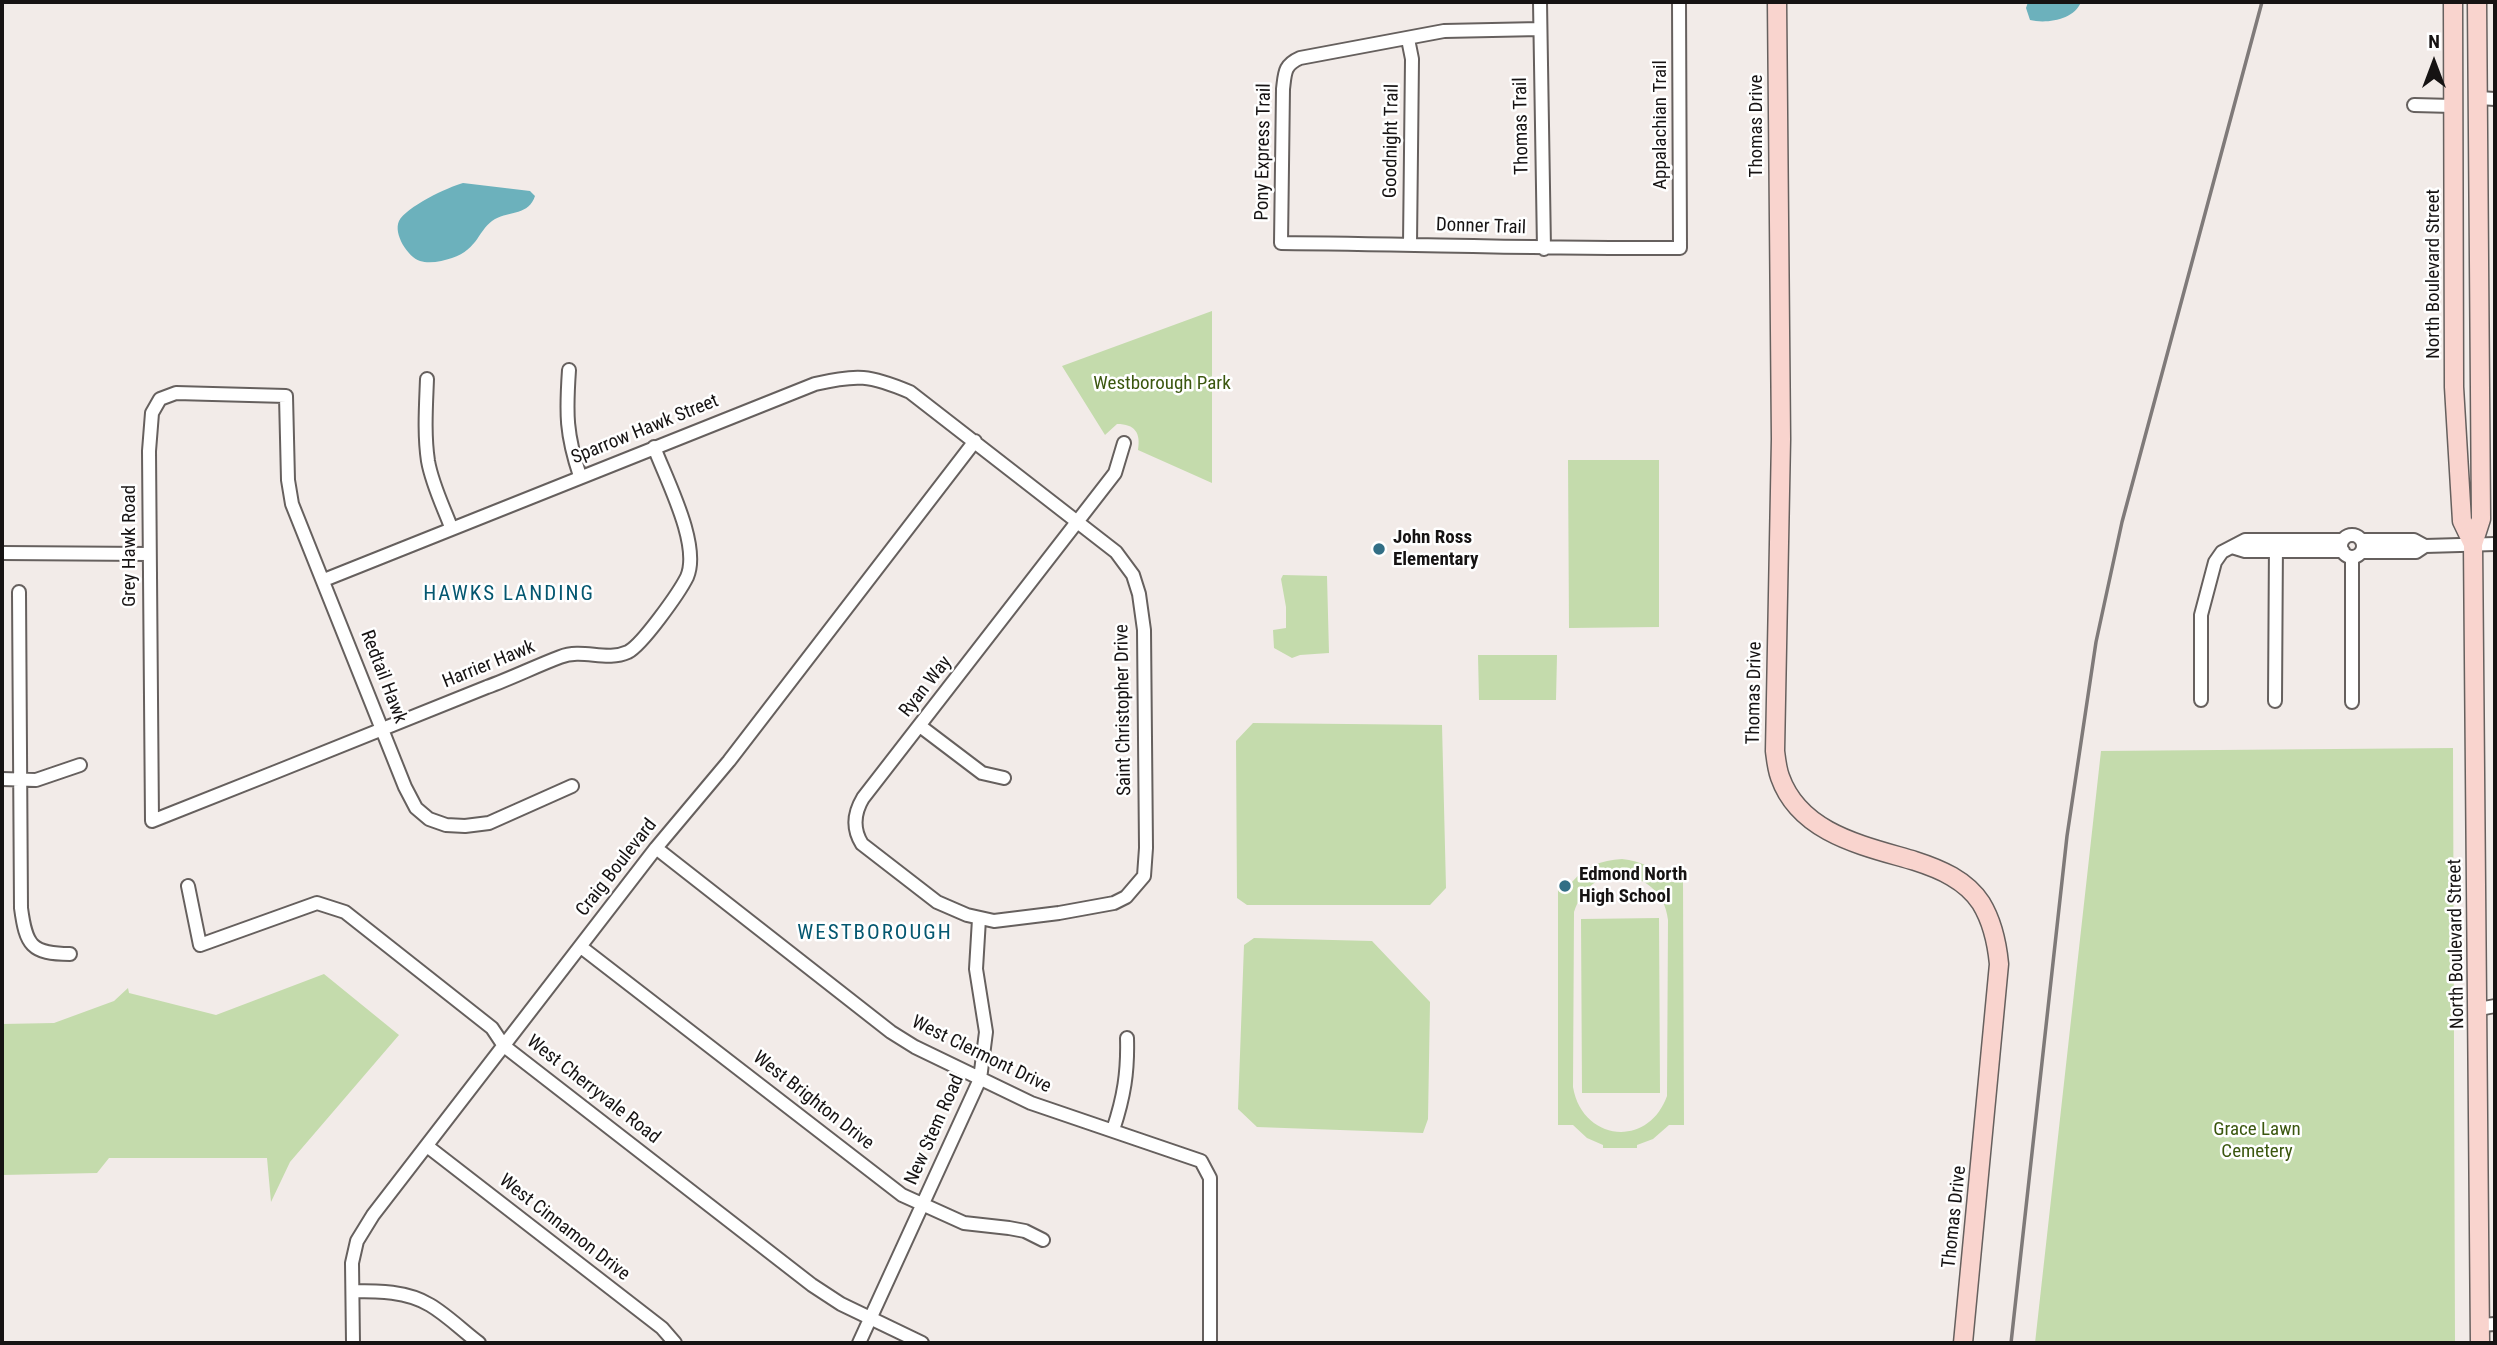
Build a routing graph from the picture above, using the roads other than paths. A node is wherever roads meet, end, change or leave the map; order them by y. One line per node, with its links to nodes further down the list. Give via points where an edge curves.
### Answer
1 (1540, 2): 6 (street, Thomas Trail)
2 (1679, 2): 13 (street, Appalachian Trail)
3 (1777, 2): 66 (main road, Thomas Drive, via 1781,439 1774,751 1780,778 1792,800 1813,821 1840,838 1952,876 1981,903 1996,940 1999,964)
4 (2453, 2): 10 (main road, North Boulevard Street)
5 (2477, 2): 8 (main road, North Boulevard Street)
6 (1540, 29): 7 (street, via 1444,31); 14 (street, Thomas Trail)
7 (1408, 39): 11 (street, Pony Express Trail, via 1290,62 1283,89); 12 (street, Goodnight Trail, via 1412,60)
8 (2487, 98): 10 (main road); 24 (main road, North Boulevard Street, via 2482,519)
9 (2414, 105): 10 (street)
10 (2454, 106): 24 (main road, North Boulevard Street, via 2455,387 2462,521)
11 (1281, 243): 12 (street, Donner Trail)
12 (1410, 244): 14 (street, Donner Trail)
13 (1680, 248): 14 (street, Donner Trail)
14 (1544, 249)
15 (569, 370): 21 (street, via 566,421)
16 (427, 379): 23 (street, via 428,460)
17 (286, 396): 29 (street, Grey Hawk Road, via 197,392 160,399 152,413 149,450); 30 (street, Redtail Hawk, via 292,504)
18 (975, 441): 20 (street, Sparrow Hawk Street, via 910,392 863,376 815,383); 22 (street, Saint Christopher Drive); 43 (street, Craig Boulevard, via 729,761)
19 (1124, 443): 22 (street, Ryan Way, via 1115,472)
20 (654, 447): 21 (street, Sparrow Hawk Street); 36 (street, Harrier Hawk, via 687,534 692,560 687,578 641,641 617,656 563,656)
21 (580, 476): 23 (street, Sparrow Hawk Street)
22 (1079, 521): 35 (street, Ryan Way); 45 (street, Saint Christopher Drive, via 1116,552 1133,575 1139,594 1144,630 1144,876 1135,889 1114,903 1009,920)
23 (452, 527): 30 (street, Sparrow Hawk Street)
24 (2473, 544): 25 (street); 27 (street, via 2426,546 2414,540); 48 (main road, North Boulevard Street)
25 (2495, 544)
26 (2276, 546): 27 (street); 32 (street, via 2245,551 2232,547 2215,562 2201,615); 33 (street)
27 (2352, 548): 34 (street)
28 (2, 553): 29 (street)
29 (149, 554): 42 (street, Grey Hawk Road)
30 (324, 580): 36 (street, Redtail Hawk)
31 (19, 592): 40 (street)
32 (2201, 700)
33 (2275, 701)
34 (2352, 702)
35 (920, 726): 38 (street, via 982,773); 45 (street, Ryan Way, via 858,806 858,837 937,902)
36 (383, 729): 41 (street, Redtail Hawk, via 416,808 446,825 489,823); 42 (street, Harrier Hawk)
37 (80, 765): 40 (street, via 36,780)
38 (1004, 778)
39 (2, 779): 40 (street)
40 (21, 780): 47 (street, via 24,926 29,942 38,950)
41 (572, 786)
42 (152, 821)
43 (656, 848): 46 (street, Craig Boulevard); 51 (street, West Clermont Drive, via 891,1032)
44 (188, 886): 50 (street, West Cherryvale Road, via 200,945 317,903 345,912 492,1027)
45 (979, 919): 51 (street, New Stem Road, via 976,969 986,1032)
46 (581, 947): 50 (street, Craig Boulevard); 54 (street, West Brighton Drive, via 902,1195)
47 (70, 954)
48 (2487, 1007): 57 (main road, North Boulevard Street)
49 (1127, 1038): 52 (street, via 1124,1097)
50 (504, 1046): 53 (street, Craig Boulevard); 58 (street, West Cherryvale Road, via 812,1285)
51 (980, 1079): 52 (street, West Clermont Drive, via 1031,1103); 54 (street, New Stem Road)
52 (1112, 1130): 65 (street, West Clermont Drive, via 1200,1161 1210,1178)
53 (427, 1146): 56 (street, Craig Boulevard, via 357,1241); 62 (street, West Cinnamon Drive, via 662,1328)
54 (923, 1204): 55 (street, West Brighton Drive, via 964,1223 1025,1231); 58 (street, New Stem Road)
55 (1043, 1240)
56 (353, 1291): 60 (street, Craig Boulevard); 61 (street, via 382,1291 429,1304)
57 (2488, 1298): 59 (main road, North Boulevard Street)
58 (870, 1319): 63 (street, New Stem Road); 64 (street, West Cherryvale Road)
59 (2488, 1324): 67 (main road, North Boulevard Street)
60 (352, 1343)
61 (479, 1343)
62 (675, 1343)
63 (859, 1343)
64 (922, 1343)
65 (1210, 1343)
66 (1964, 1343)
67 (2480, 1343)

